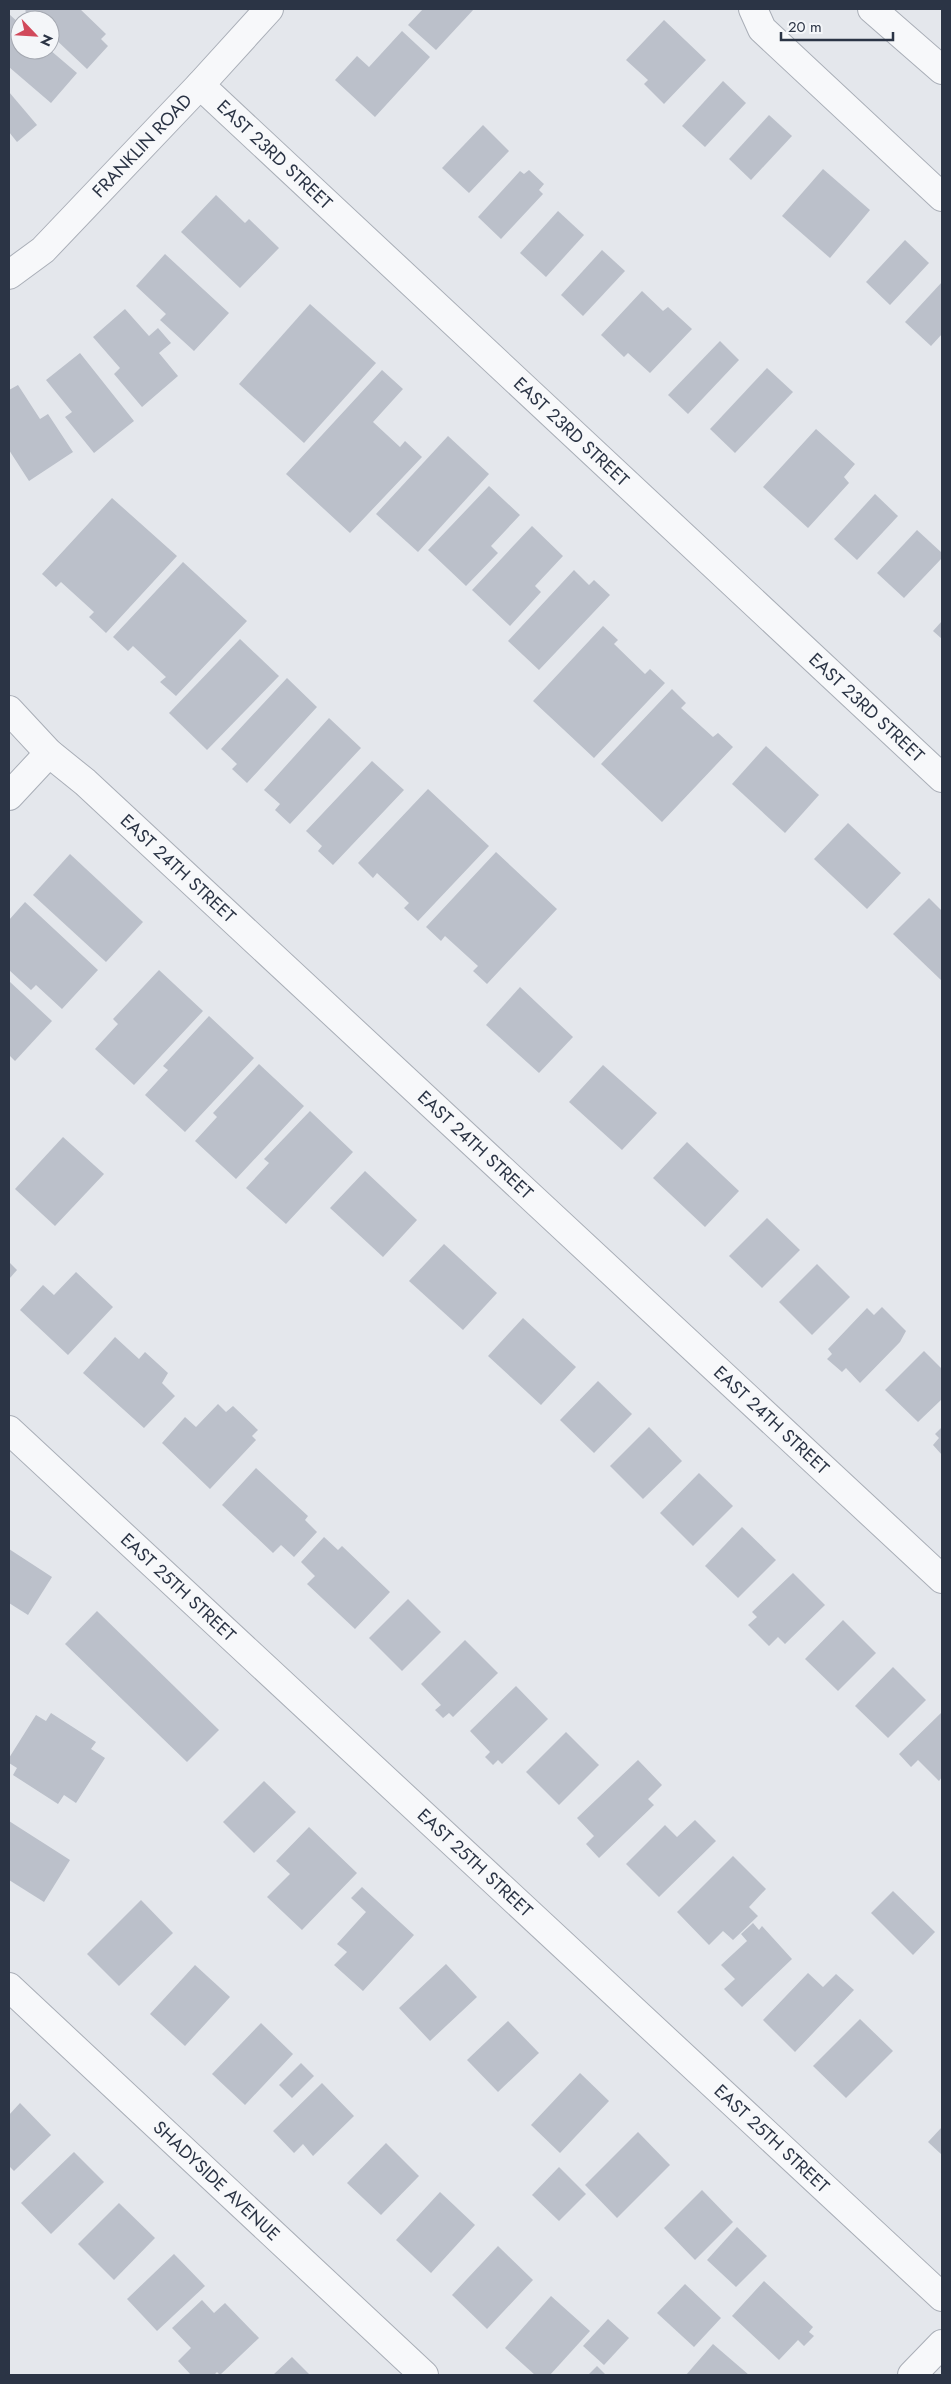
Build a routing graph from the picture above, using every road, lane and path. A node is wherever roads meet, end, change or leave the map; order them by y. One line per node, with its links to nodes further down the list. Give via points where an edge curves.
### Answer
1 (269, 9): 5 (street, FRANKLIN ROAD)
2 (753, 9): 6 (street, via 762,29)
3 (872, 9): 4 (street)
4 (942, 70)
5 (200, 85): 7 (street, FRANKLIN ROAD, via 43,250); 10 (street, EAST 23RD STREET)
6 (942, 197)
7 (9, 275)
8 (9, 710): 9 (street, EAST 24TH STREET)
9 (50, 753): 11 (street); 13 (street, EAST 24TH STREET, via 85,782)
10 (942, 778)
11 (9, 796)
12 (9, 1430): 15 (street, EAST 25TH STREET)
13 (942, 1579)
14 (9, 1987): 17 (street, SHADYSIDE AVENUE)
15 (942, 2297)
16 (942, 2344): 18 (street)
17 (424, 2375)
18 (912, 2375)

